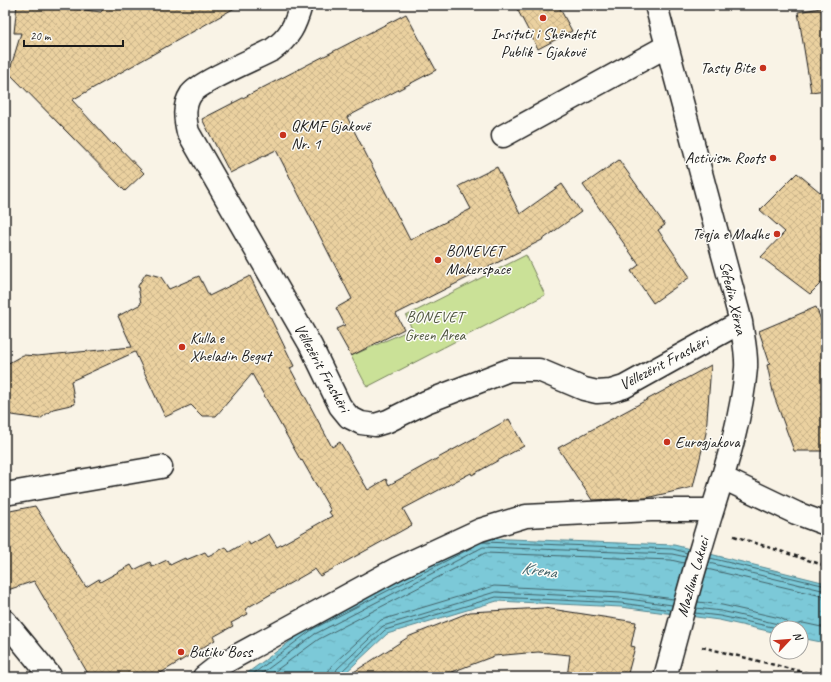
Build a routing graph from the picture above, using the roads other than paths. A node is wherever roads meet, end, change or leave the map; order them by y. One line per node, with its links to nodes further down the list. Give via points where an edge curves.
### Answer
1 (301, 5): 5 (street, Vëllezërit Frashëri, via 296,24 282,44 201,84 186,106 185,119 188,132 311,346 340,406 349,417 361,424 375,425 509,370 539,370 584,389 597,392 611,391)
2 (656, 5): 3 (street, Sefedin Xërxa)
3 (667, 46): 4 (street); 5 (street, Sefedin Xërxa)
4 (503, 136)
5 (741, 322): 7 (street, Sefedin Xërxa, via 746,366 740,412)
6 (161, 467): 8 (street)
7 (723, 478): 9 (street, Mazllum Lakuci); 10 (street, via 796,513)
8 (5, 494)
9 (710, 519): 13 (street, via 651,510 526,516 480,530 398,568 218,666); 14 (street, Mazllum Lakuci)
10 (826, 524)
11 (5, 621): 12 (street)
12 (51, 677)
13 (204, 677)
14 (665, 677)

